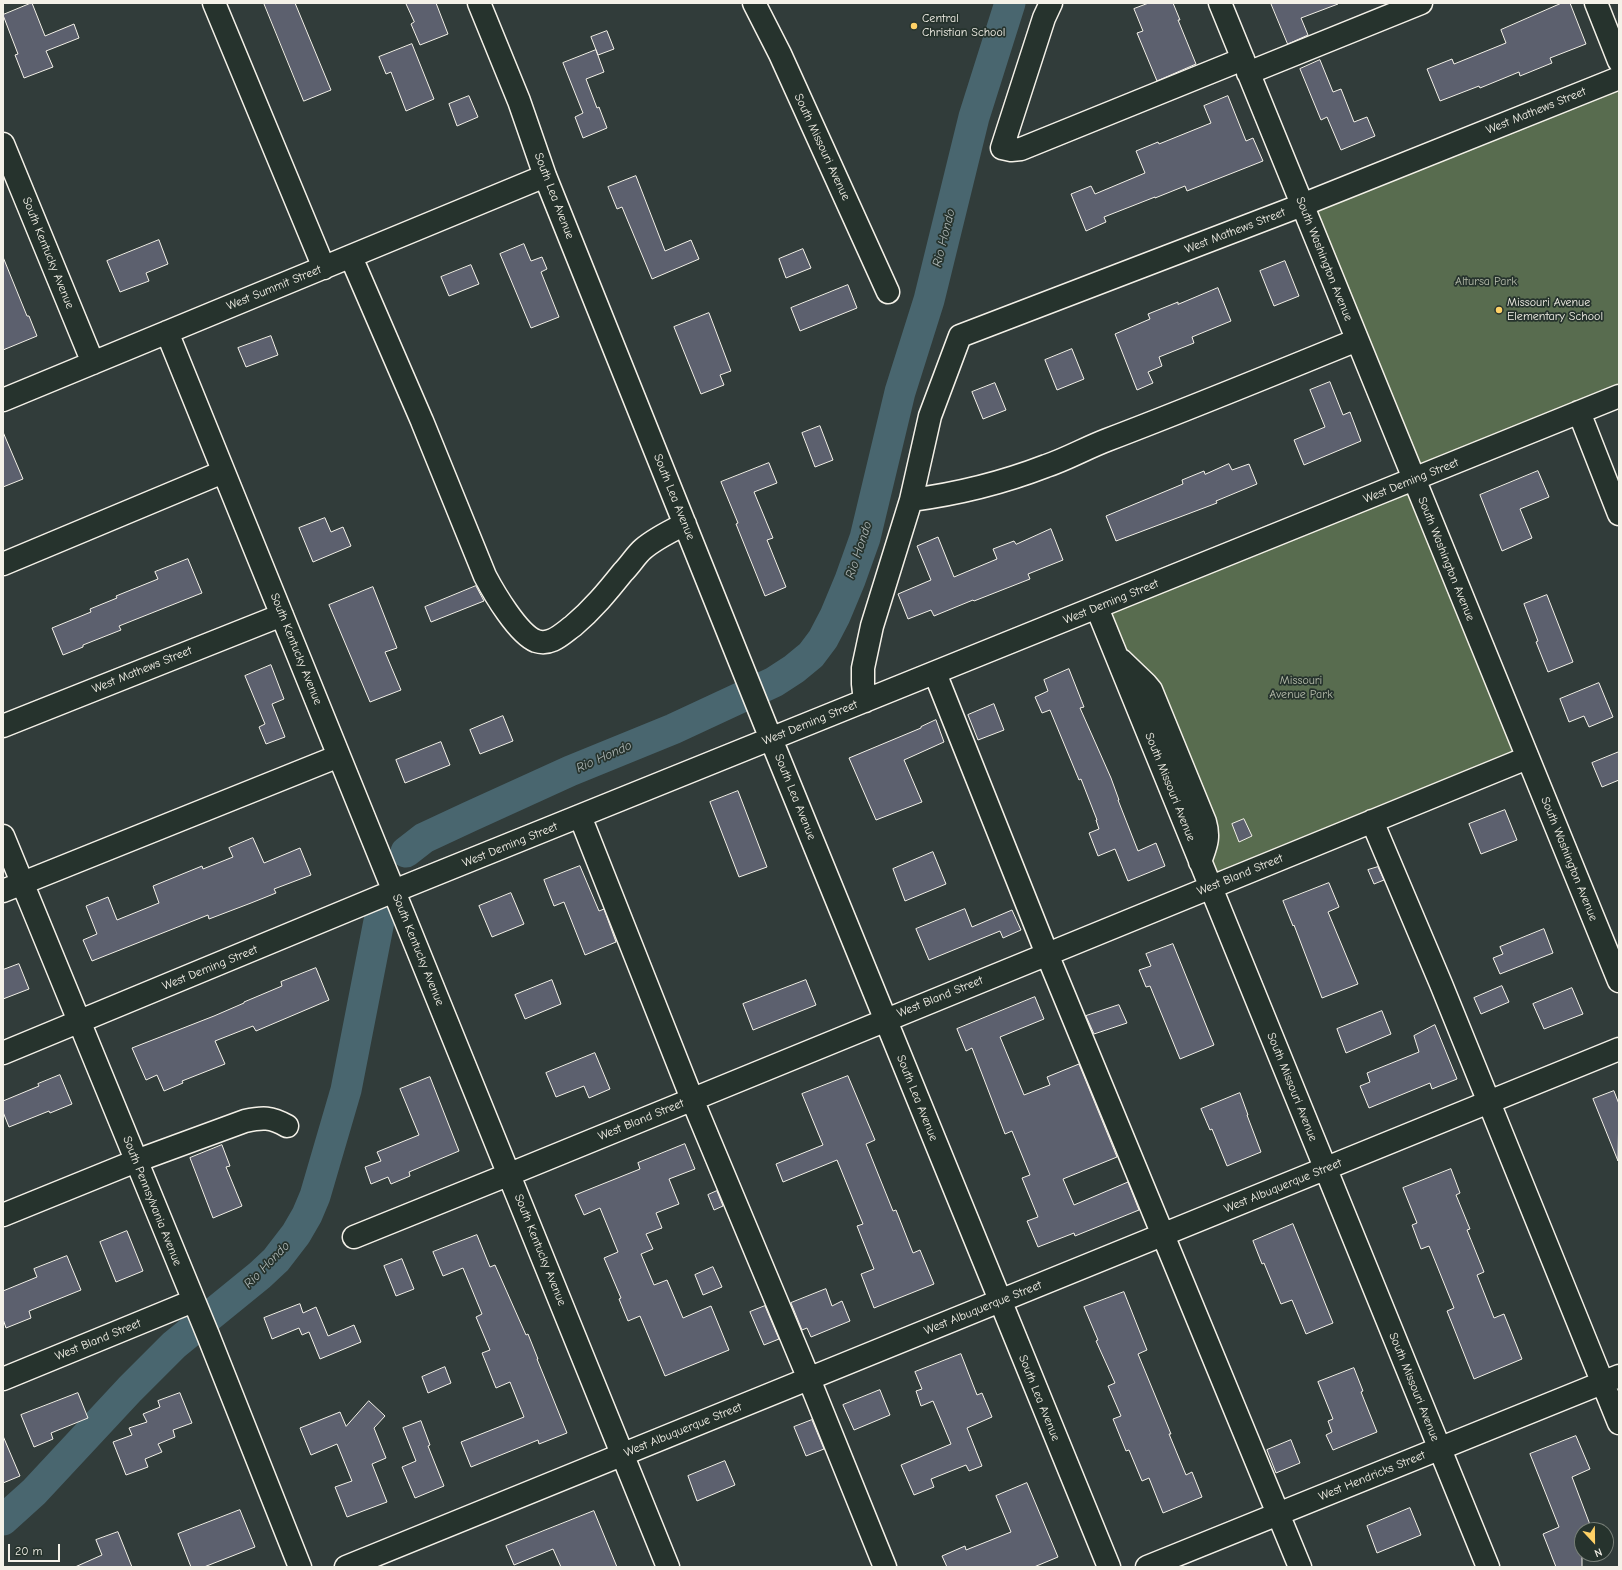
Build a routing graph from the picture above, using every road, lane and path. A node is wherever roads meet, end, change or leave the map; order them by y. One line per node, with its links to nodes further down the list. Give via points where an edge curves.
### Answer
1 (214, 3): 15 (street)
2 (479, 3): 12 (street, South Lea Avenue, via 519,101)
3 (754, 3): 16 (street, South Missouri Avenue)
4 (1051, 3): 9 (street, via 1002,148 1021,149)
5 (1220, 3): 9 (street, South Washington Avenue)
6 (1421, 3): 9 (street)
7 (1596, 3): 8 (street)
8 (1619, 61)
9 (1246, 66): 13 (street, South Washington Avenue)
10 (1619, 78): 13 (street, West Mathews Street)
11 (3, 144): 19 (street, South Kentucky Avenue)
12 (545, 176): 14 (street, West Summit Street); 27 (street, South Lea Avenue)
13 (1302, 205): 18 (street, South Washington Avenue); 25 (street, West Mathews Street, via 960,336 930,416)
14 (351, 257): 15 (street, West Summit Street); 27 (street, via 485,576 510,616 528,636 535,641 555,640 592,609 642,550)
15 (324, 268): 17 (street, West Summit Street)
16 (888, 292)
17 (167, 332): 19 (street, West Summit Street); 23 (street, South Kentucky Avenue)
18 (1357, 340): 24 (street, South Washington Avenue); 25 (street, via 1046,466 975,489)
19 (93, 363): 21 (street, West Summit Street)
20 (1619, 396): 22 (street, West Deming Street)
21 (3, 400)
22 (1579, 412): 24 (street, West Deming Street); 26 (street)
23 (223, 472): 28 (street); 30 (street, South Kentucky Avenue)
24 (1414, 480): 29 (street, West Deming Street); 36 (street, South Washington Avenue)
25 (911, 500): 32 (street, via 872,626 863,668)
26 (1619, 514)
27 (685, 524): 34 (street, South Lea Avenue)
28 (3, 564)
29 (1097, 608): 31 (street, West Deming Street); 41 (street, South Missouri Avenue)
30 (282, 615): 33 (street, West Mathews Street); 35 (street, South Kentucky Avenue)
31 (935, 673): 32 (street, West Deming Street); 43 (street)
32 (865, 701): 34 (street, West Deming Street)
33 (3, 726)
34 (771, 739): 37 (street, West Deming Street); 45 (street, South Lea Avenue)
35 (339, 756): 40 (street); 42 (street, South Kentucky Avenue)
36 (1527, 758): 38 (street, West Bland Street); 44 (street, South Washington Avenue)
37 (580, 816): 42 (street, West Deming Street); 49 (street)
38 (1372, 821): 41 (street, West Bland Street); 50 (street)
39 (3, 836): 40 (street, South Pennsylvania Avenue)
40 (13, 887): 46 (street, South Pennsylvania Avenue)
41 (1210, 887): 43 (street, West Bland Street); 53 (street, South Missouri Avenue)
42 (394, 891): 46 (street, West Deming Street); 54 (street, South Kentucky Avenue)
43 (1047, 954): 45 (street, West Bland Street); 56 (street)
44 (1619, 981)
45 (886, 1020): 49 (street, West Bland Street); 59 (street, South Lea Avenue)
46 (79, 1022): 48 (street, West Deming Street); 52 (street, South Pennsylvania Avenue)
47 (1619, 1049): 50 (street, West Albuquerque Street)
48 (3, 1053)
49 (692, 1099): 54 (street, West Bland Street); 61 (street)
50 (1488, 1102): 53 (street, West Albuquerque Street); 62 (street)
51 (287, 1126): 52 (street, via 275,1119 245,1120)
52 (136, 1161): 55 (street); 58 (street, South Pennsylvania Avenue)
53 (1325, 1169): 56 (street, West Albuquerque Street); 64 (street, South Missouri Avenue)
54 (510, 1174): 57 (street, West Bland Street); 65 (street, South Kentucky Avenue)
55 (3, 1215)
56 (1163, 1235): 59 (street, West Albuquerque Street); 66 (street)
57 (354, 1237)
58 (193, 1301): 60 (street, West Bland Street); 67 (street, South Pennsylvania Avenue)
59 (1000, 1301): 61 (street, West Albuquerque Street); 71 (street, South Lea Avenue)
60 (3, 1379)
61 (809, 1379): 65 (street, West Albuquerque Street); 70 (street)
62 (1611, 1379): 63 (street); 64 (street, West Hendricks Street)
63 (1619, 1423)
64 (1439, 1448): 66 (street, West Hendricks Street); 74 (street, South Missouri Avenue)
65 (622, 1455): 68 (street, West Albuquerque Street); 69 (street, South Kentucky Avenue)
66 (1279, 1514): 72 (street, West Hendricks Street); 73 (street)
67 (300, 1567)
68 (346, 1567)
69 (668, 1567)
70 (885, 1567)
71 (1109, 1567)
72 (1147, 1567)
73 (1300, 1567)
74 (1488, 1567)

